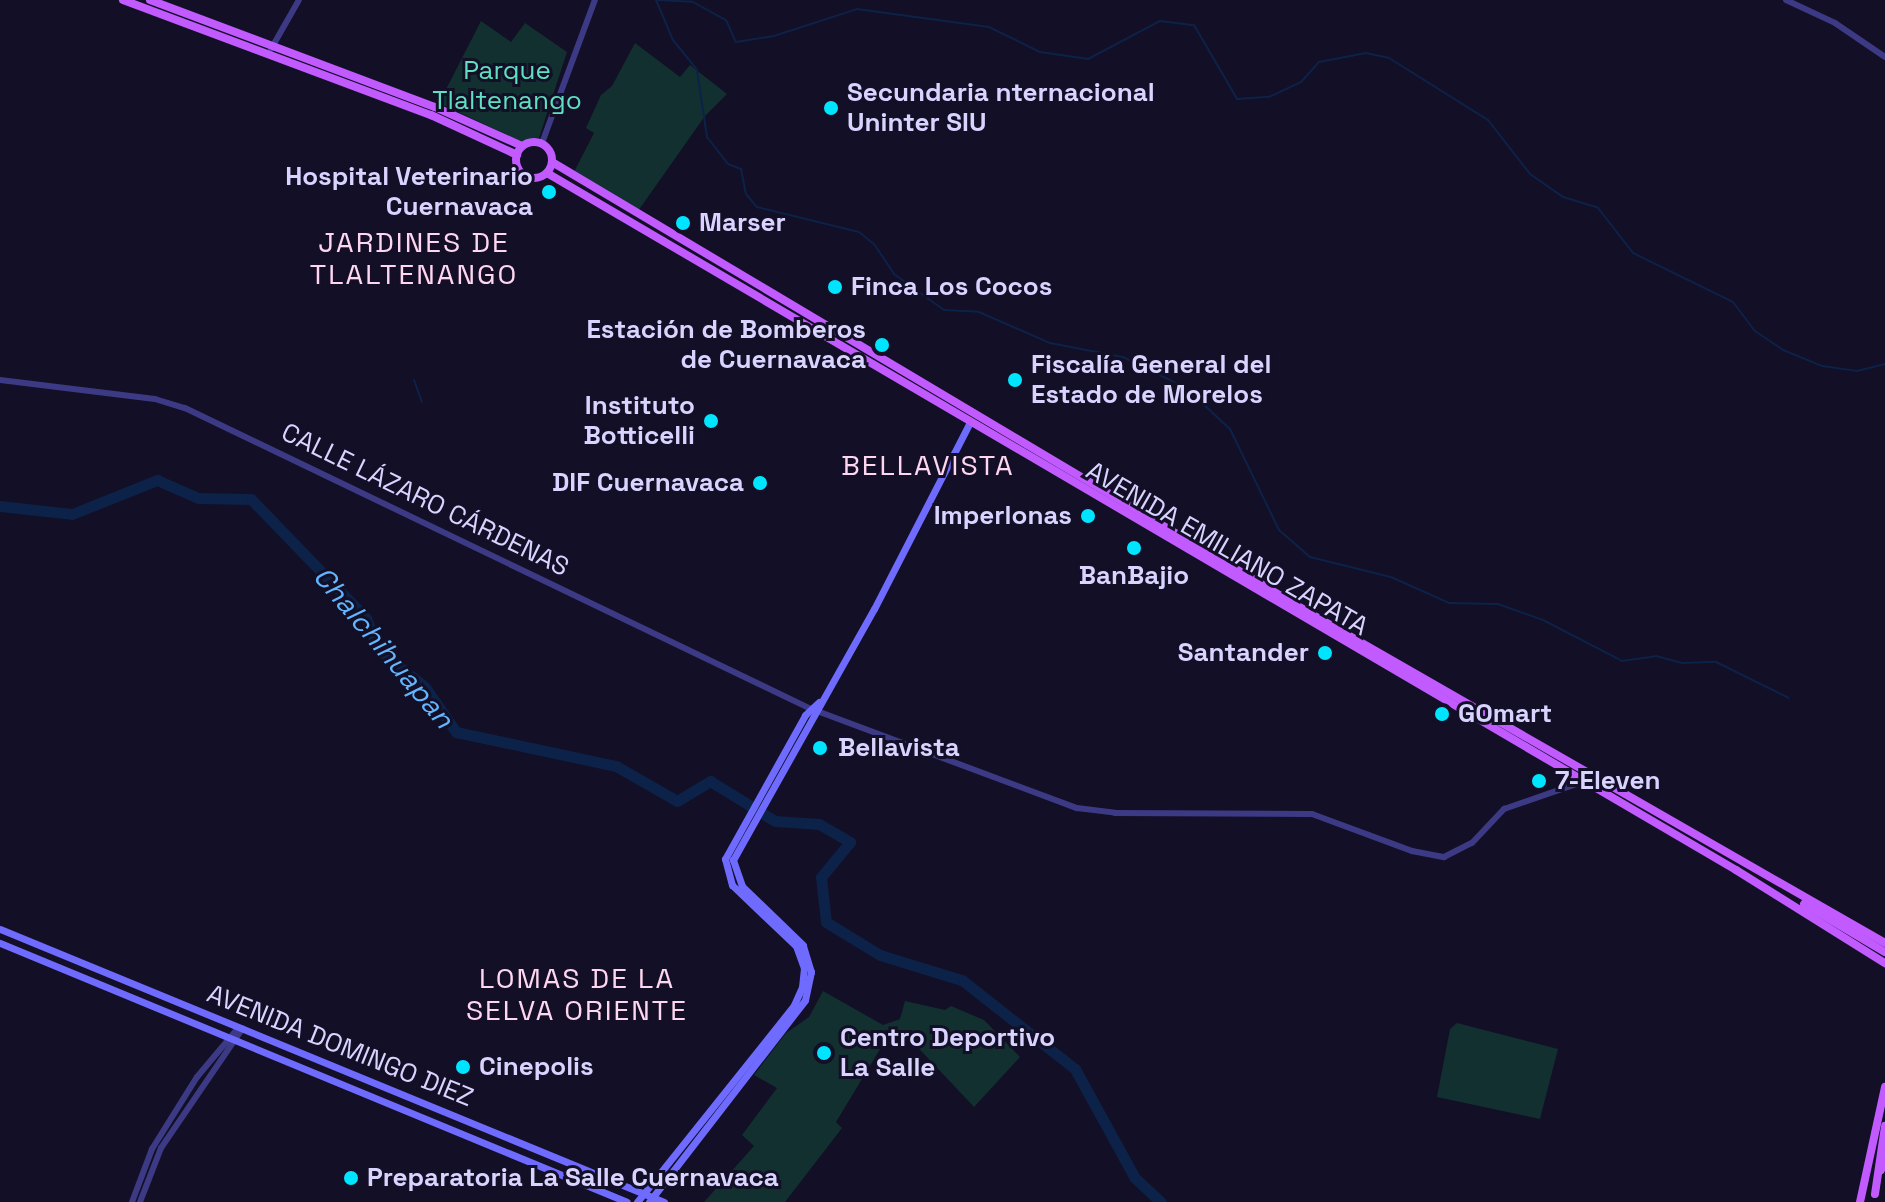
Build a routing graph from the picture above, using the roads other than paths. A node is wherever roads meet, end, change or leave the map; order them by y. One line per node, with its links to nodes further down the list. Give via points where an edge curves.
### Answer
1 (123, 0): 6 (main road)
2 (150, 0): 6 (main road)
3 (299, 0): 6 (street)
4 (595, 0): 8 (street)
5 (1786, 0): 7 (street, via 1835,23)
6 (271, 48): 9 (main road)
7 (1885, 57)
8 (542, 143): 9 (main road); 10 (main road)
9 (520, 151): 11 (main road, AVENIDA EMILIANO ZAPATA, via 525,176)
10 (552, 162): 11 (main road); 12 (main road, AVENIDA EMILIANO ZAPATA)
11 (547, 173): 12 (main road, AVENIDA EMILIANO ZAPATA)
12 (737, 280): 13 (main road, AVENIDA EMILIANO ZAPATA)
13 (768, 298): 15 (main road, AVENIDA EMILIANO ZAPATA); 16 (main road, AVENIDA EMILIANO ZAPATA)
14 (0, 380): 17 (street, CALLE LÁZARO CÁRDENAS, via 155,399 185,408)
15 (970, 422): 16 (main road, AVENIDA EMILIANO ZAPATA); 17 (main road)
16 (1072, 477): 18 (main road, AVENIDA EMILIANO ZAPATA)
17 (812, 710): 18 (street, CALLE LÁZARO CÁRDENAS, via 1077,808 1115,813 1312,814 1435,857 1456,854 1516,802); 34 (main road, via 733,850 737,880 803,945 811,972 801,1007)
18 (1587, 778): 19 (main road, AVENIDA EMILIANO ZAPATA); 24 (main road, AVENIDA EMILIANO ZAPATA)
19 (1740, 863): 22 (main road, AVENIDA EMILIANO ZAPATA); 23 (main road)
20 (0, 929): 25 (main road, AVENIDA DOMINGO DIEZ)
21 (0, 943): 26 (main road, AVENIDA DOMINGO DIEZ)
22 (1885, 943)
23 (1885, 952)
24 (1885, 963)
25 (191, 1006): 26 (main road); 27 (main road, AVENIDA DOMINGO DIEZ)
26 (187, 1020): 29 (main road, AVENIDA DOMINGO DIEZ)
27 (241, 1027): 28 (main road, AVENIDA DOMINGO DIEZ); 29 (street)
28 (266, 1037): 30 (main road); 39 (main road, AVENIDA DOMINGO DIEZ)
29 (231, 1039): 30 (main road, AVENIDA DOMINGO DIEZ); 31 (street)
30 (260, 1051): 41 (main road, AVENIDA DOMINGO DIEZ)
31 (201, 1080): 44 (street, via 152,1149); 45 (street, via 161,1148)
32 (1885, 1087): 50 (main road)
33 (1885, 1103): 50 (main road)
34 (715, 1111): 37 (main road); 43 (main road)
35 (1885, 1126): 42 (main road)
36 (1885, 1154): 42 (main road)
37 (660, 1173): 39 (main road, via 644,1185); 40 (main road)
38 (1885, 1186): 42 (main road)
39 (625, 1187): 40 (main road, AVENIDA DOMINGO DIEZ)
40 (643, 1193): 43 (main road, AVENIDA DOMINGO DIEZ); 48 (main road)
41 (609, 1194): 46 (main road); 47 (main road, AVENIDA DOMINGO DIEZ)
42 (1874, 1198)
43 (651, 1200): 49 (main road, AVENIDA DOMINGO DIEZ)
44 (132, 1202)
45 (140, 1202)
46 (619, 1202)
47 (627, 1202)
48 (637, 1202)
49 (664, 1202)
50 (1862, 1202)

